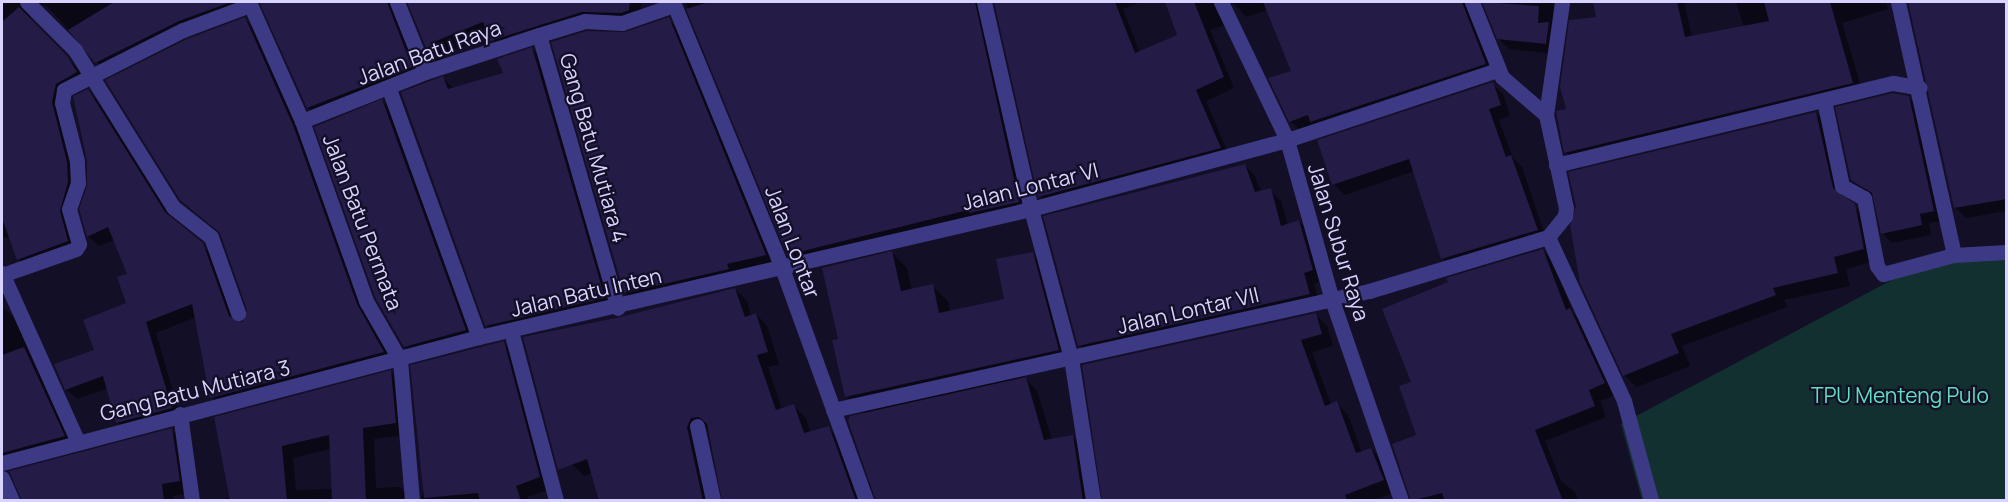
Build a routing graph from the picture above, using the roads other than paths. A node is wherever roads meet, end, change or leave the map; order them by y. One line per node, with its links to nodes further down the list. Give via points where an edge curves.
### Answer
1 (27, 2): 13 (street, via 68,42)
2 (397, 2): 11 (street)
3 (984, 2): 21 (street)
4 (1221, 2): 19 (street, Jalan Subur Raya)
5 (1472, 2): 12 (street)
6 (1562, 2): 17 (street)
7 (1898, 2): 14 (street)
8 (249, 3): 13 (street); 18 (street, Jalan Batu Permata)
9 (674, 3): 10 (street, Jalan Batu Raya, via 622,23 585,21); 25 (street, Jalan Lontar)
10 (539, 35): 11 (street, Jalan Batu Raya); 28 (street, Gang Batu Mutiara 4)
11 (425, 72): 15 (street, Jalan Batu Raya)
12 (1500, 73): 17 (street); 19 (street, Jalan Lontar VI)
13 (90, 75): 26 (street, via 64,90 62,97 77,161 78,183 69,209 79,244 76,249); 29 (street, via 173,207 212,237)
14 (1920, 88): 16 (street, via 1893,83); 24 (street)
15 (389, 89): 18 (street, Jalan Batu Raya); 31 (street)
16 (1824, 100): 20 (street); 24 (street, via 1842,186 1864,198 1877,266 1883,274)
17 (1546, 115): 20 (street)
18 (302, 121): 33 (street, Jalan Batu Permata, via 366,301)
19 (1287, 140): 21 (street, Jalan Lontar VI); 27 (street, Jalan Subur Raya)
20 (1556, 165): 22 (street, via 1565,216)
21 (1031, 209): 25 (street, Jalan Lontar VI); 32 (street)
22 (1550, 235): 27 (street, Jalan Lontar VII); 48 (street, via 1624,401)
23 (2007, 252): 24 (street)
24 (1954, 255)
25 (782, 268): 28 (street, Jalan Batu Inten); 34 (street, Jalan Lontar)
26 (2, 274): 37 (street)
27 (1332, 300): 32 (street, Jalan Lontar VII); 47 (street, Jalan Subur Raya)
28 (618, 308): 30 (street, Jalan Batu Inten)
29 (238, 314)
30 (510, 331): 31 (street, Jalan Batu Inten); 43 (street)
31 (478, 337): 33 (street, Jalan Batu Inten)
32 (1071, 358): 34 (street, Jalan Lontar VII); 46 (street)
33 (400, 360): 35 (street, Gang Batu Mutiara 3); 42 (street, Jalan Batu Permata)
34 (833, 410): 45 (street, Jalan Lontar)
35 (180, 414): 37 (street, Gang Batu Mutiara 3); 41 (street)
36 (697, 426): 44 (street)
37 (78, 442): 38 (street, Gang Batu Mutiara 3)
38 (2, 463)
39 (2, 478): 40 (street)
40 (12, 501)
41 (192, 501)
42 (412, 501)
43 (556, 501)
44 (712, 501)
45 (866, 501)
46 (1093, 501)
47 (1401, 501)
48 (1651, 501)

